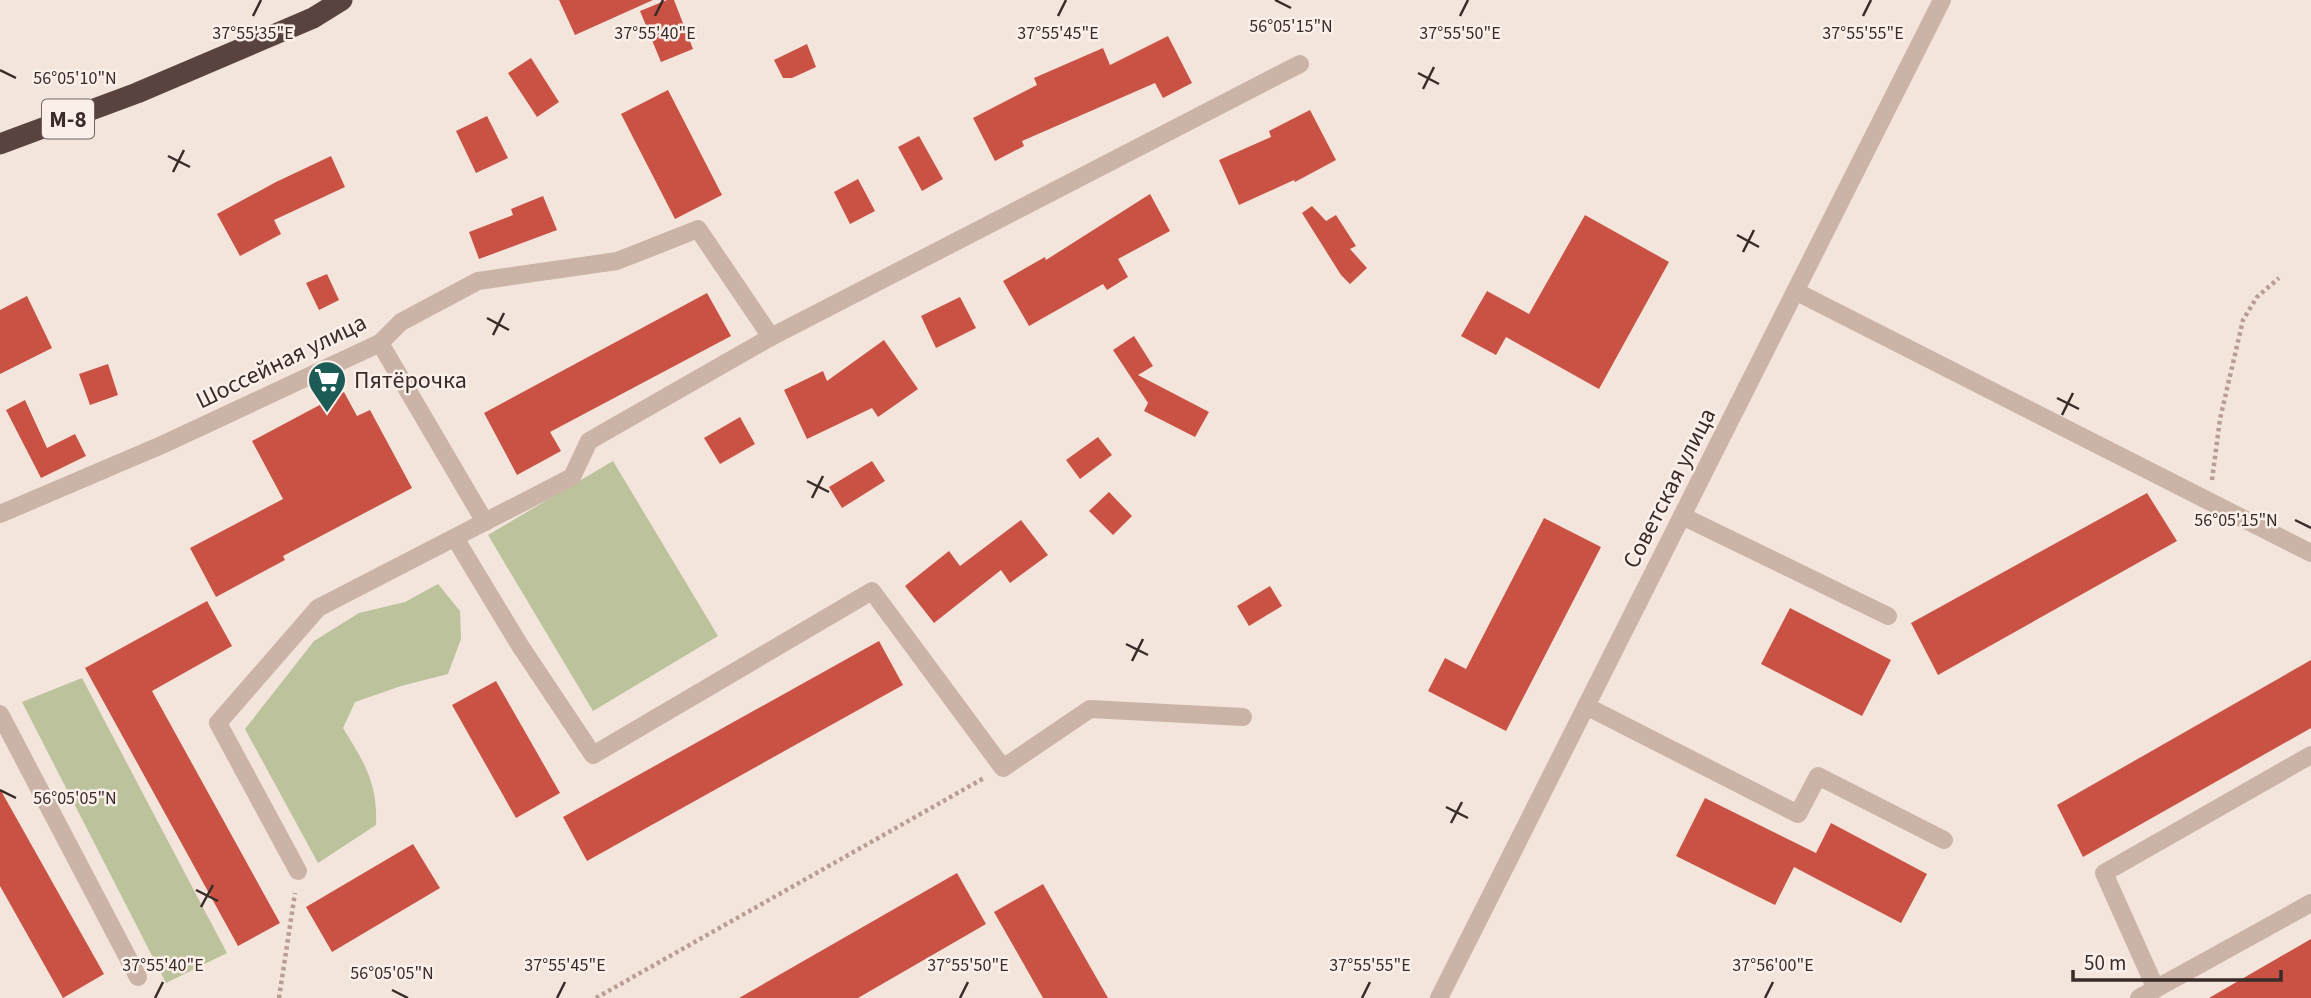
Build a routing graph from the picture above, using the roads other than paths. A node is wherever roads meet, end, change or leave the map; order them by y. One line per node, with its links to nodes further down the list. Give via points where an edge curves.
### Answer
1 (342, 0): 4 (highway, М-8, via 313,19)
2 (1942, 0): 5 (street, Советская улица)
3 (1300, 64): 6 (street)
4 (0, 144)
5 (1795, 291): 9 (street, Советская улица); 12 (street)
6 (771, 337): 7 (street, Шоссейная улица, via 698,229 617,261 478,281 401,322); 10 (street, via 589,440 572,477)
7 (380, 343): 8 (street, Шоссейная улица); 10 (street)
8 (0, 514)
9 (1682, 516): 13 (street); 14 (street, Советская улица)
10 (485, 522): 11 (street)
11 (455, 538): 16 (street, via 593,755 872,591 1003,768 1090,709); 19 (street, via 318,608 218,723)
12 (2311, 553)
13 (1888, 616)
14 (1586, 706): 18 (street, via 1798,814 1818,776); 23 (street, Советская улица)
15 (0, 714): 21 (street)
16 (1243, 717)
17 (2311, 755): 22 (street, via 2104,873)
18 (1944, 840)
19 (298, 871)
20 (2311, 903): 22 (street)
21 (138, 977)
22 (2156, 989): 24 (street)
23 (1439, 998)
24 (2139, 998)

